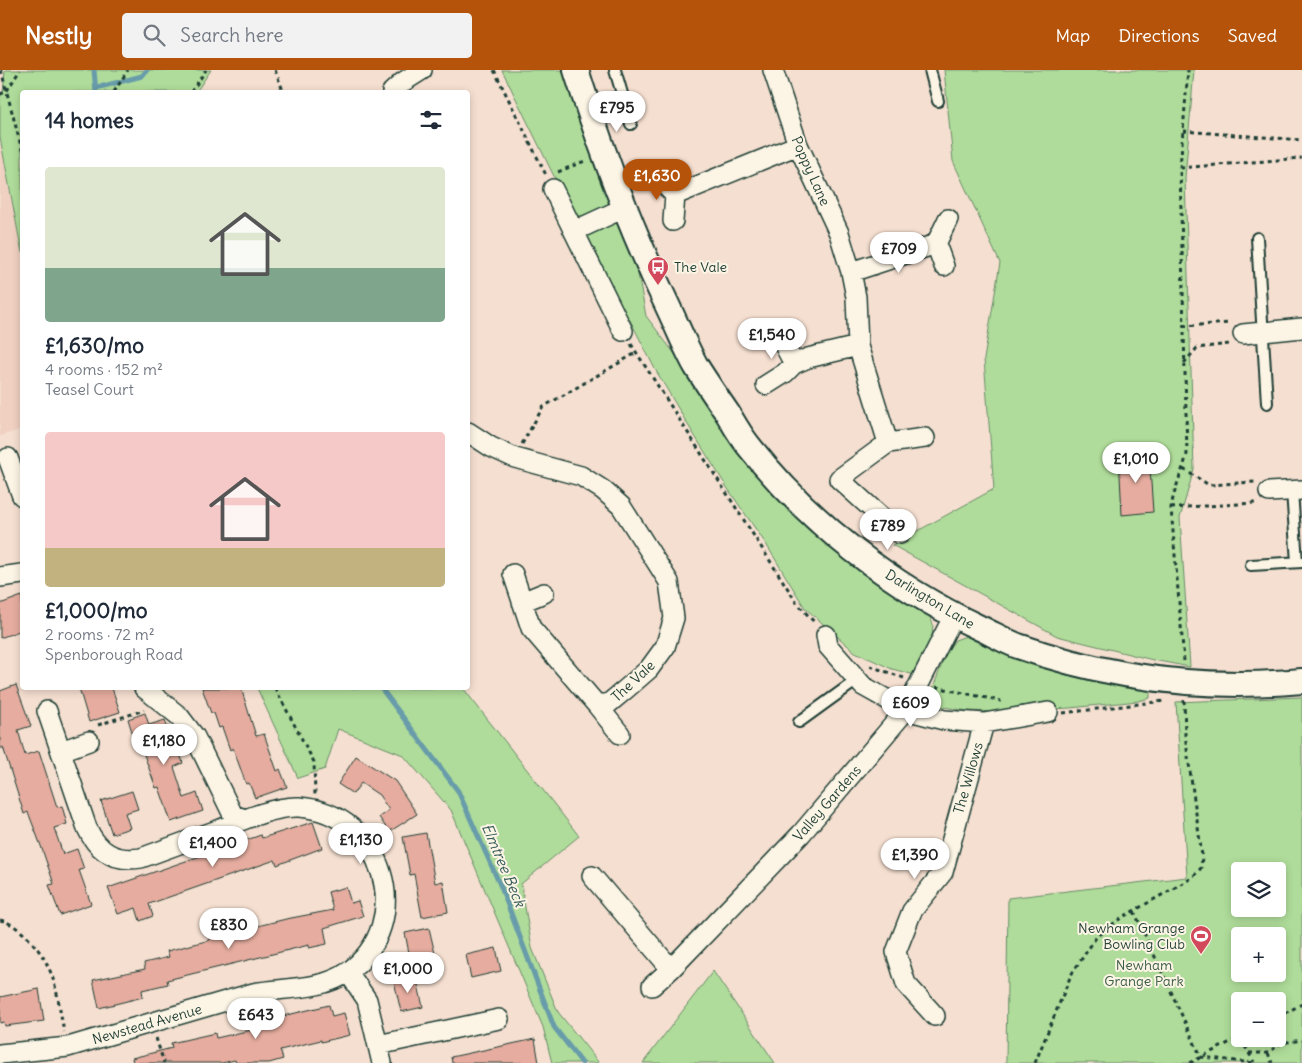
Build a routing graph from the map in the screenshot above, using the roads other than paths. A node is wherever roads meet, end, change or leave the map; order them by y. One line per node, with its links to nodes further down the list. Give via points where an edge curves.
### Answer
1 (422, 70): 6 (street)
2 (576, 70): 13 (street, Darlington Lane)
3 (615, 70): 8 (lane)
4 (773, 70): 9 (street, Poppy Lane)
5 (930, 70): 7 (lane)
6 (396, 82)
7 (938, 101)
8 (631, 124)
9 (798, 145): 12 (street); 20 (street, Poppy Lane, via 838,233)
10 (655, 175): 12 (street)
11 (554, 181): 16 (street)
12 (675, 195): 15 (street)
13 (624, 208): 16 (street); 46 (street, Darlington Lane, via 695,364 747,444 799,502 849,547)
14 (948, 219): 18 (street)
15 (673, 221)
16 (574, 230): 22 (street)
17 (1257, 238): 23 (lane)
18 (936, 244): 19 (street); 20 (street)
19 (944, 266)
20 (851, 272): 26 (street, Poppy Lane, via 856,298)
21 (1302, 328): 23 (street)
22 (623, 331)
23 (1263, 333): 24 (street); 29 (lane)
24 (1243, 334)
25 (781, 339): 27 (street)
26 (858, 346): 27 (street); 32 (street, Poppy Lane)
27 (794, 364): 28 (street)
28 (766, 385)
29 (1268, 403)
30 (470, 433): 51 (street, The Vale, via 515,458 580,476 603,490 621,506 668,582 674,618 665,646 650,669 608,704)
31 (925, 438): 32 (street)
32 (888, 443): 38 (street, via 840,479)
33 (8, 458): 34 (street)
34 (8, 479): 37 (street)
35 (1297, 490): 36 (street); 39 (lane)
36 (1269, 492)
37 (20, 494)
38 (900, 534)
39 (1300, 562): 40 (lane)
40 (1251, 565)
41 (20, 574): 43 (street)
42 (513, 574): 45 (street, The Vale)
43 (0, 577)
44 (544, 593): 45 (street)
45 (522, 602): 51 (street, The Vale, via 531,628)
46 (954, 615): 49 (street, Darlington Lane, via 1016,645 1072,662 1145,678 1181,694); 52 (street, Valley Gardens)
47 (826, 635): 48 (street, via 828,646)
48 (863, 673): 52 (street, via 863,686); 55 (lane)
49 (1302, 681)
50 (147, 690): 60 (street, via 179,716 195,737 233,815)
51 (596, 704): 57 (street, The Vale)
52 (906, 710): 56 (street, via 944,720); 62 (street, Valley Gardens, via 801,834)
53 (47, 711): 59 (street, Newstead Avenue)
54 (1048, 712): 56 (street)
55 (799, 722)
56 (984, 723): 65 (street, The Willows, via 943,872 912,911 896,952 906,984)
57 (620, 734)
58 (89, 742): 59 (street)
59 (61, 751): 60 (street, Newstead Avenue, via 93,840 116,858 141,858)
60 (245, 819): 63 (street, Newstead Avenue, via 282,808 315,809 353,828 371,847 382,870 384,917 378,936 364,957)
61 (592, 876): 62 (street)
62 (671, 969): 64 (street, Valley Gardens)
63 (348, 972): 67 (street, Newstead Avenue, via 331,981 253,993 68,1047); 68 (street, via 367,1000)
64 (652, 986)
65 (935, 1016)
66 (499, 1019): 68 (street)
67 (0, 1054)
68 (380, 1054)

